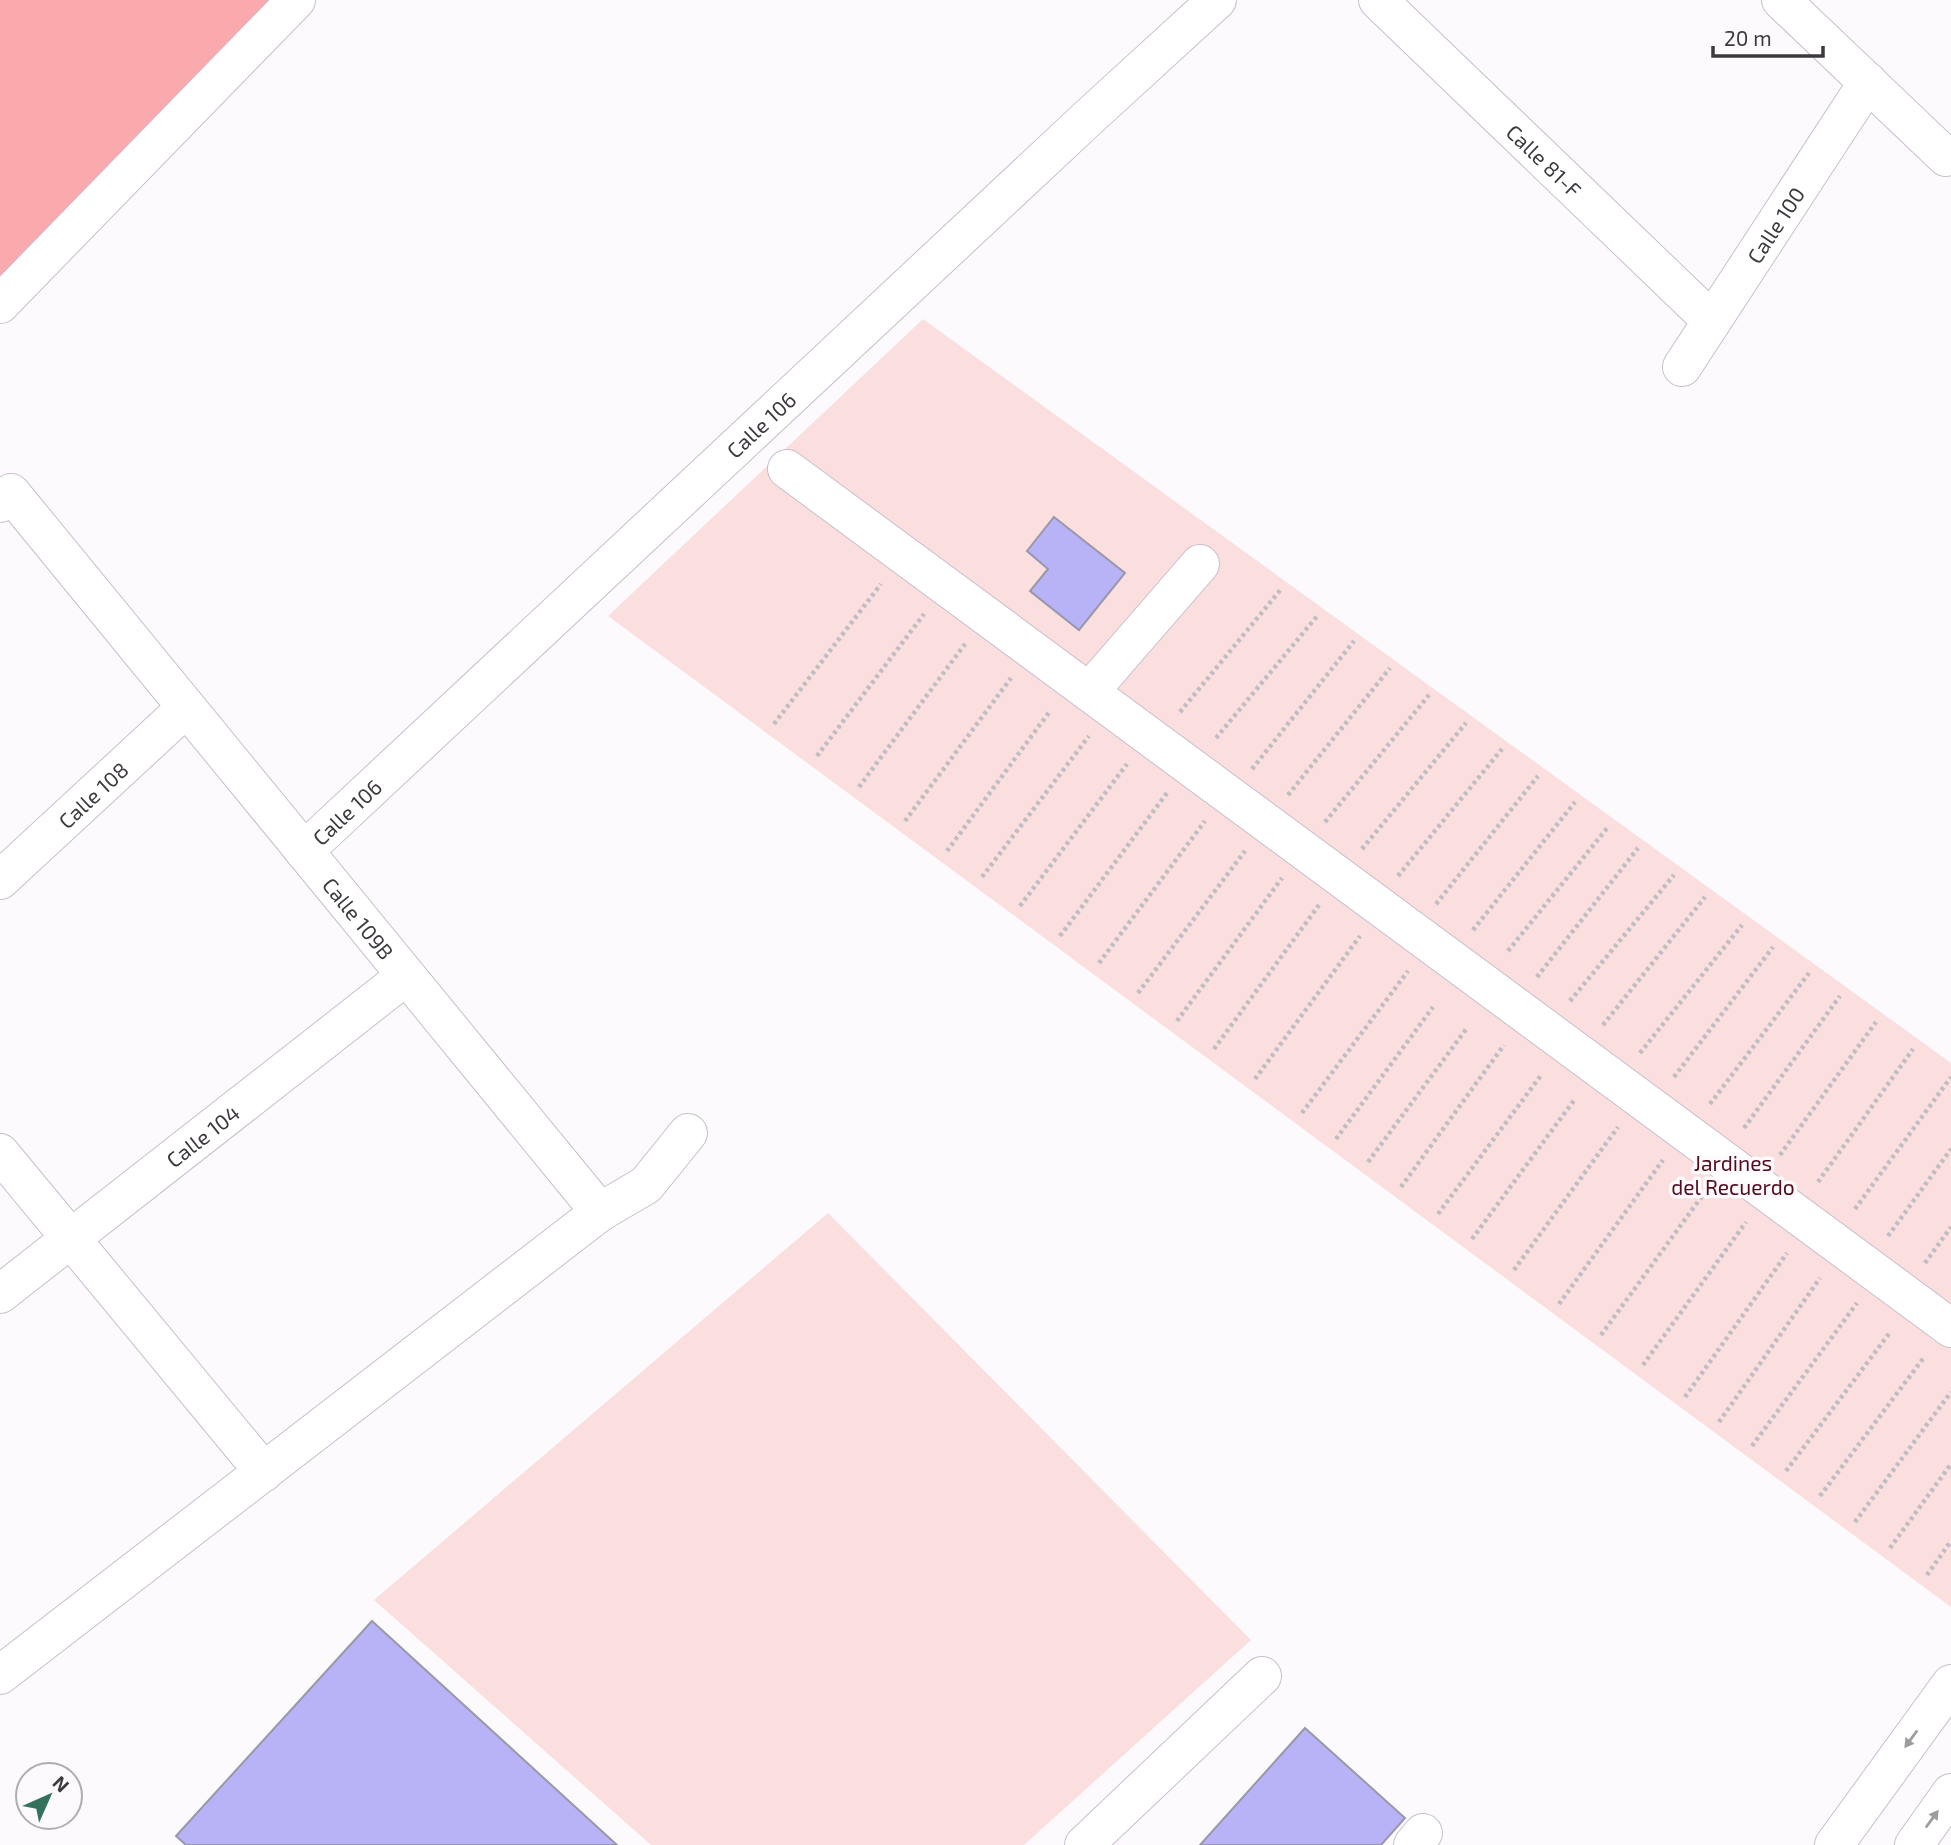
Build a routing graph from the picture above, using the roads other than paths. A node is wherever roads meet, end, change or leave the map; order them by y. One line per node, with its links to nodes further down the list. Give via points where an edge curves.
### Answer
1 (296, 0): 7 (street)
2 (1217, 0): 15 (street, Calle 106)
3 (1378, 0): 8 (street, Calle 81-F)
4 (1781, 0): 5 (street)
5 (1868, 82): 6 (street); 8 (street, Calle 100)
6 (1945, 157)
7 (0, 304)
8 (1712, 321): 9 (street, Calle 100)
9 (1682, 367)
10 (787, 469): 13 (street)
11 (5, 498): 14 (street, Calle 109B)
12 (1200, 564): 13 (street)
13 (1073, 697): 23 (street)
14 (186, 708): 15 (street, Calle 109B); 16 (street, Calle 108)
15 (304, 851): 17 (street, Calle 109B)
16 (0, 880)
17 (406, 976): 20 (street, Calle 109B); 21 (street, Calle 104)
18 (688, 1133): 20 (street, via 646,1185)
19 (0, 1153): 21 (street)
20 (600, 1212): 24 (street)
21 (71, 1238): 22 (street, Calle 104); 24 (street)
22 (0, 1294)
23 (1940, 1341)
24 (264, 1472): 25 (street)
25 (0, 1675)
26 (1262, 1676): 29 (street)
27 (1951, 1684): 30 (street, one-way to 30)
28 (1951, 1793): 31 (street, one-way to 28)
29 (1084, 1845)
30 (1834, 1845)
31 (1914, 1845)

